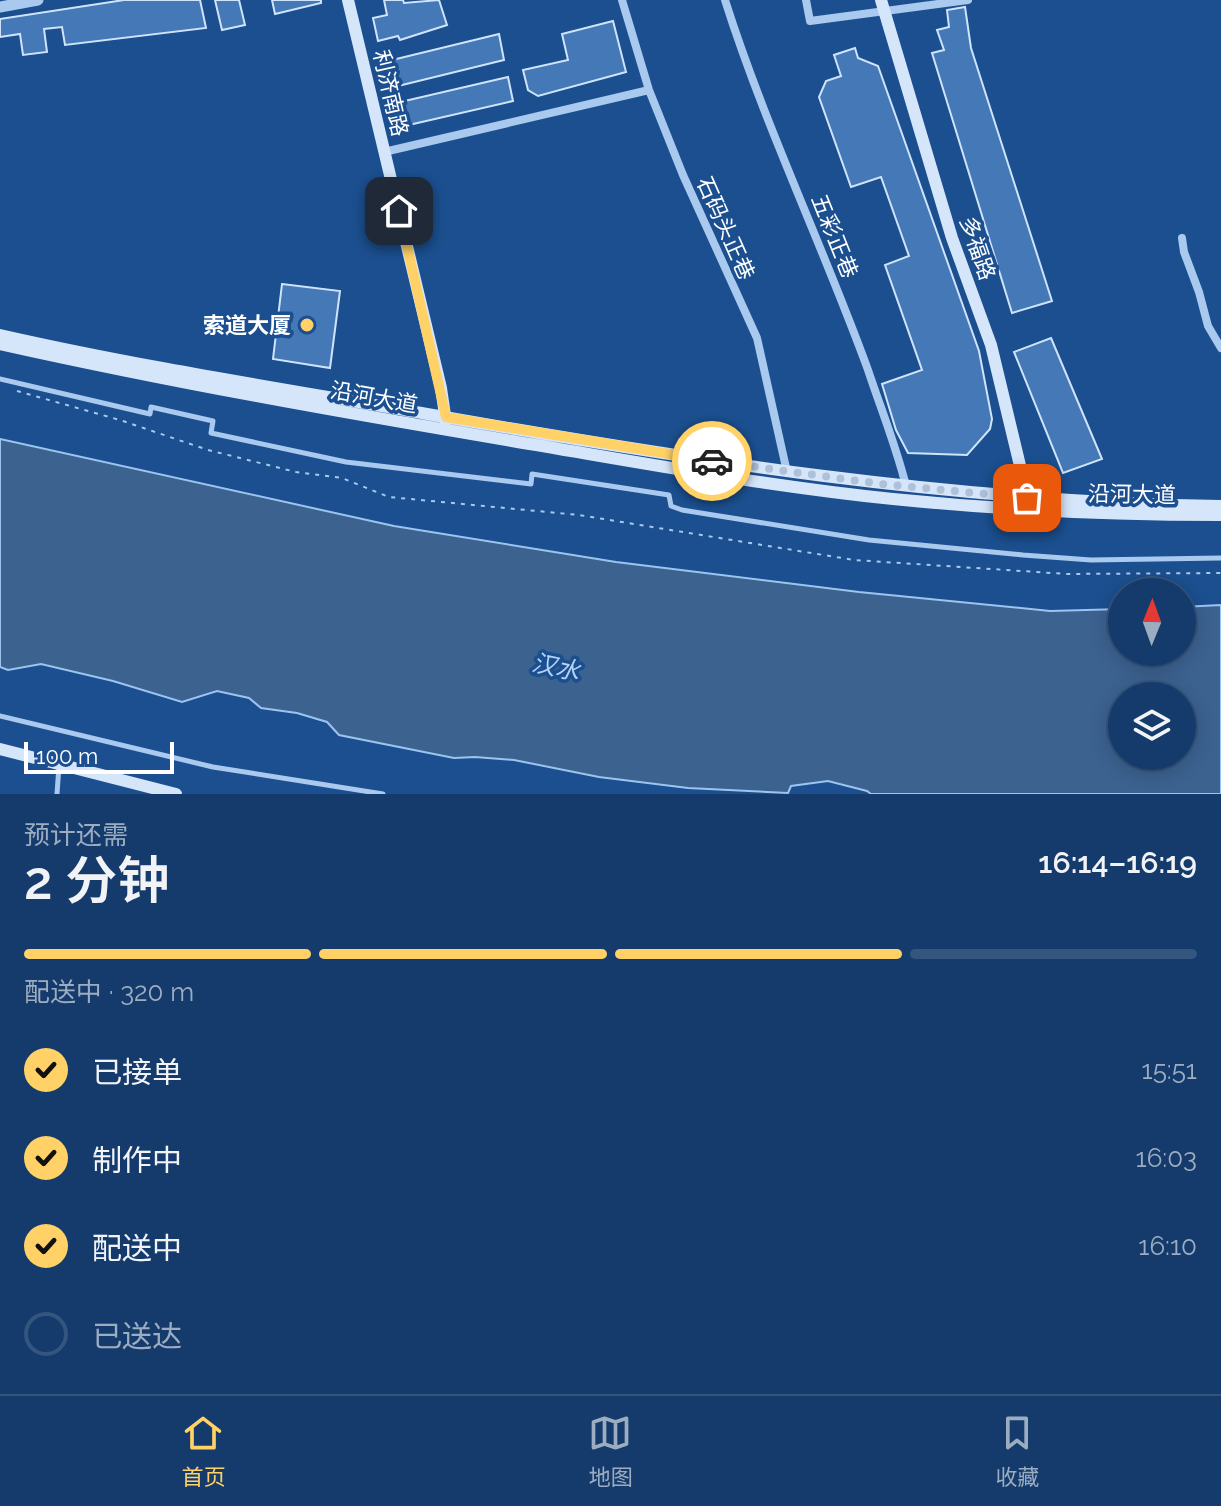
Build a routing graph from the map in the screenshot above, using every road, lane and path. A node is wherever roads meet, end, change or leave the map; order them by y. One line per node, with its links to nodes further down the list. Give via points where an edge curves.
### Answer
1 (38, 0): 8 (street)
2 (348, 0): 10 (main road, 利济南路)
3 (622, 0): 9 (street, 石码头正巷)
4 (725, 0): 19 (street, 五彩正巷, via 748,72 852,326)
5 (806, 0): 7 (street, via 810,21)
6 (968, 0): 7 (street)
7 (882, 6): 20 (main road, 多福路, via 952,238 991,345)
8 (0, 7)
9 (649, 90): 10 (street); 18 (street, 石码头正巷, via 757,338)
10 (384, 152): 17 (main road, 利济南路)
11 (1182, 238): 14 (street, via 1208,326)
12 (0, 335): 17 (main road, 沿河大道)
13 (0, 344): 17 (main road, 沿河大道, via 225,391)
14 (1221, 348)
15 (0, 379): 23 (lane, via 150,414 151,407 213,421 211,433 346,462 531,484 532,474 605,484 669,495 671,506 682,510 854,538 1091,560)
16 (8, 389): 24 (path, via 208,450 342,478 389,497 579,515 854,560 1067,574)
17 (446, 424): 18 (main road, 沿河大道); 20 (main road, 沿河大道, via 809,488 892,499)
18 (787, 472): 19 (main road, 沿河大道)
19 (906, 487): 20 (main road, 沿河大道)
20 (1029, 504): 21 (main road, 沿河大道); 22 (main road, 沿河大道)
21 (1221, 506)
22 (1221, 515)
23 (1221, 558)
24 (1221, 573)
25 (0, 716): 30 (lane, via 213,767)
26 (0, 749): 27 (main road)
27 (59, 765): 28 (lane); 29 (main road)
28 (57, 794)
29 (176, 794)
30 (383, 794)

